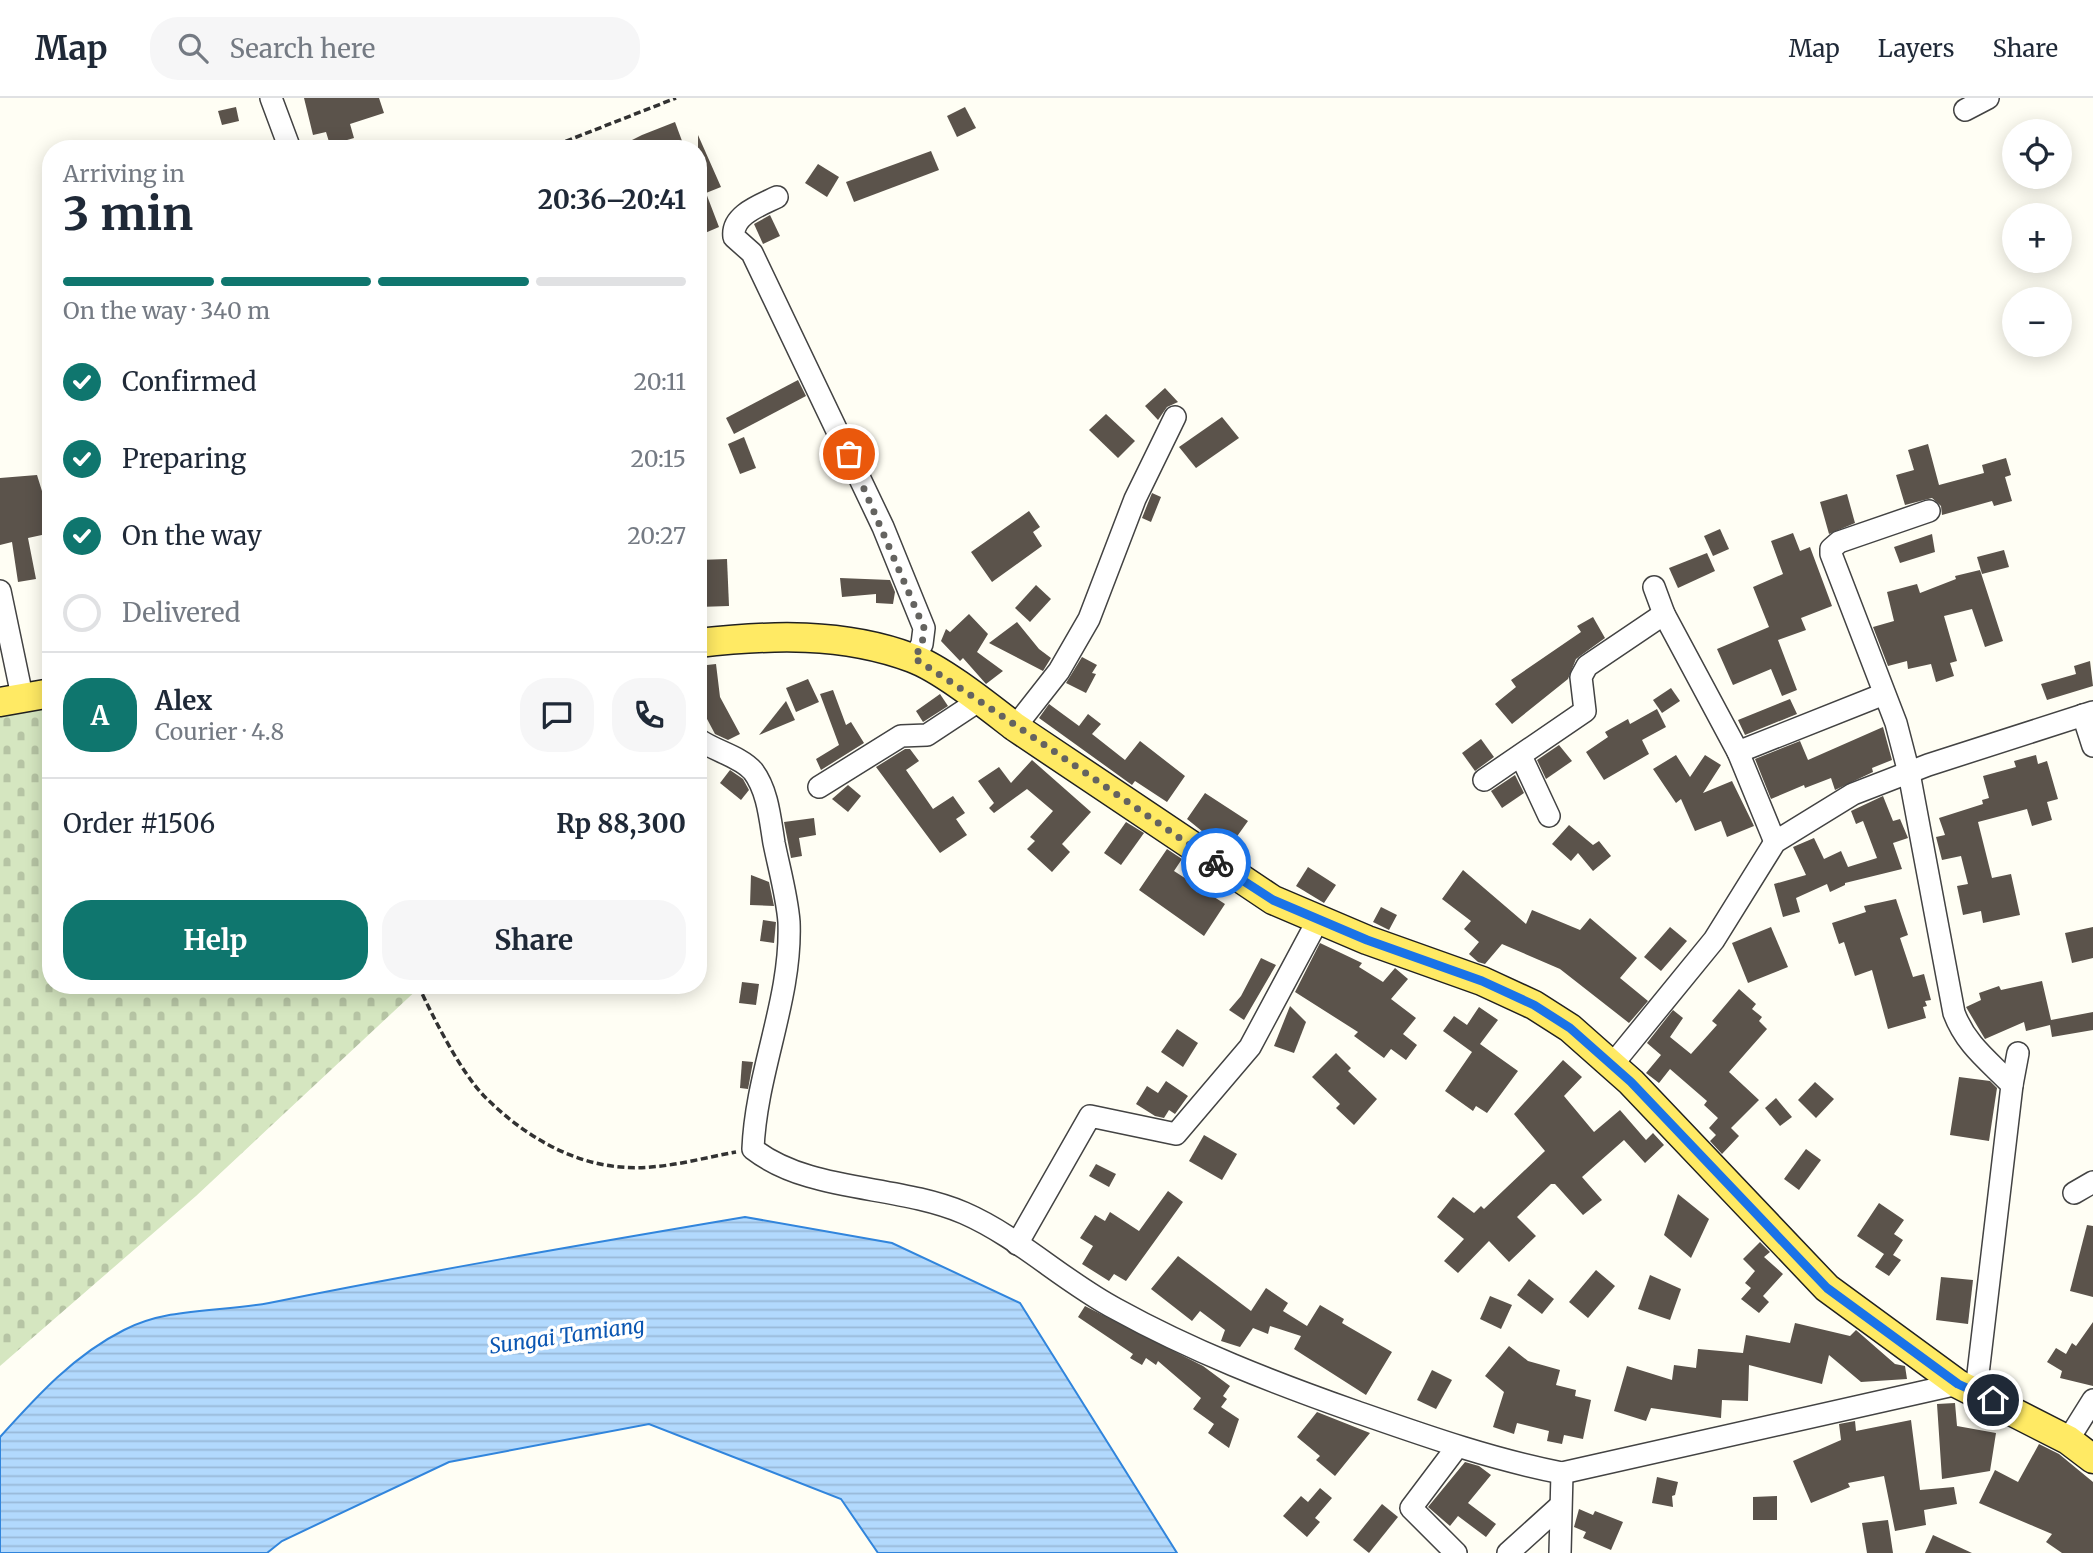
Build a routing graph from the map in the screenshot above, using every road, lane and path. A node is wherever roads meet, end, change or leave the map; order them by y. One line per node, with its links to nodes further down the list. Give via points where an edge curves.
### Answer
1 (271, 98): 5 (street)
2 (676, 98): 6 (path)
3 (1988, 98): 4 (street)
4 (1965, 110)
5 (287, 140)
6 (569, 140)
7 (777, 197): 14 (street, via 738,220 734,237 752,253 883,527 924,628)
8 (1175, 417): 20 (street, via 1135,499 1089,619 1059,671)
9 (1929, 511): 16 (street, via 1839,542 1831,549)
10 (1654, 587): 12 (street)
11 (0, 591): 17 (street)
12 (1664, 614): 23 (street); 24 (street, via 1587,666 1581,677 1585,710)
13 (707, 642): 14 (main road, via 812,636)
14 (914, 658): 18 (main road)
15 (42, 694): 17 (main road)
16 (1884, 694): 23 (street); 25 (street)
17 (11, 699)
18 (980, 700): 20 (main road); 27 (street, via 927,735 901,736)
19 (2088, 714): 22 (street); 25 (street)
20 (1015, 727): 30 (main road, via 1261,893)
21 (707, 745): 35 (street, via 743,762 765,796 789,922 782,999 754,1121)
22 (2093, 746)
23 (1738, 752): 29 (street)
24 (1521, 756): 26 (street); 28 (street)
25 (1909, 774): 29 (street, via 1853,794); 34 (street, via 1954,1013 1977,1053)
26 (1484, 780)
27 (819, 787)
28 (1549, 816)
29 (1775, 842): 33 (street, via 1714,940)
30 (1318, 920): 33 (main road, via 1534,1005 1570,1028); 38 (street, via 1250,1046 1176,1134 1090,1116)
31 (422, 994): 35 (path, via 483,1095 552,1149 595,1165 650,1168)
32 (2018, 1053): 34 (street)
33 (1612, 1065): 39 (main road, via 1827,1288)
34 (2012, 1085): 39 (street)
35 (754, 1149): 38 (street, via 773,1164 813,1178 939,1203)
36 (2093, 1182): 37 (street)
37 (2074, 1193)
38 (1017, 1244): 42 (street, via 1113,1308 1199,1353)
39 (1967, 1387): 41 (main road); 44 (street)
40 (2093, 1400): 41 (street)
41 (2068, 1440): 43 (main road)
42 (1457, 1447): 44 (street); 46 (street, via 1411,1508)
43 (2093, 1459)
44 (1562, 1473): 45 (street)
45 (1560, 1506): 47 (street); 48 (street)
46 (1455, 1553)
47 (1508, 1553)
48 (1560, 1553)

